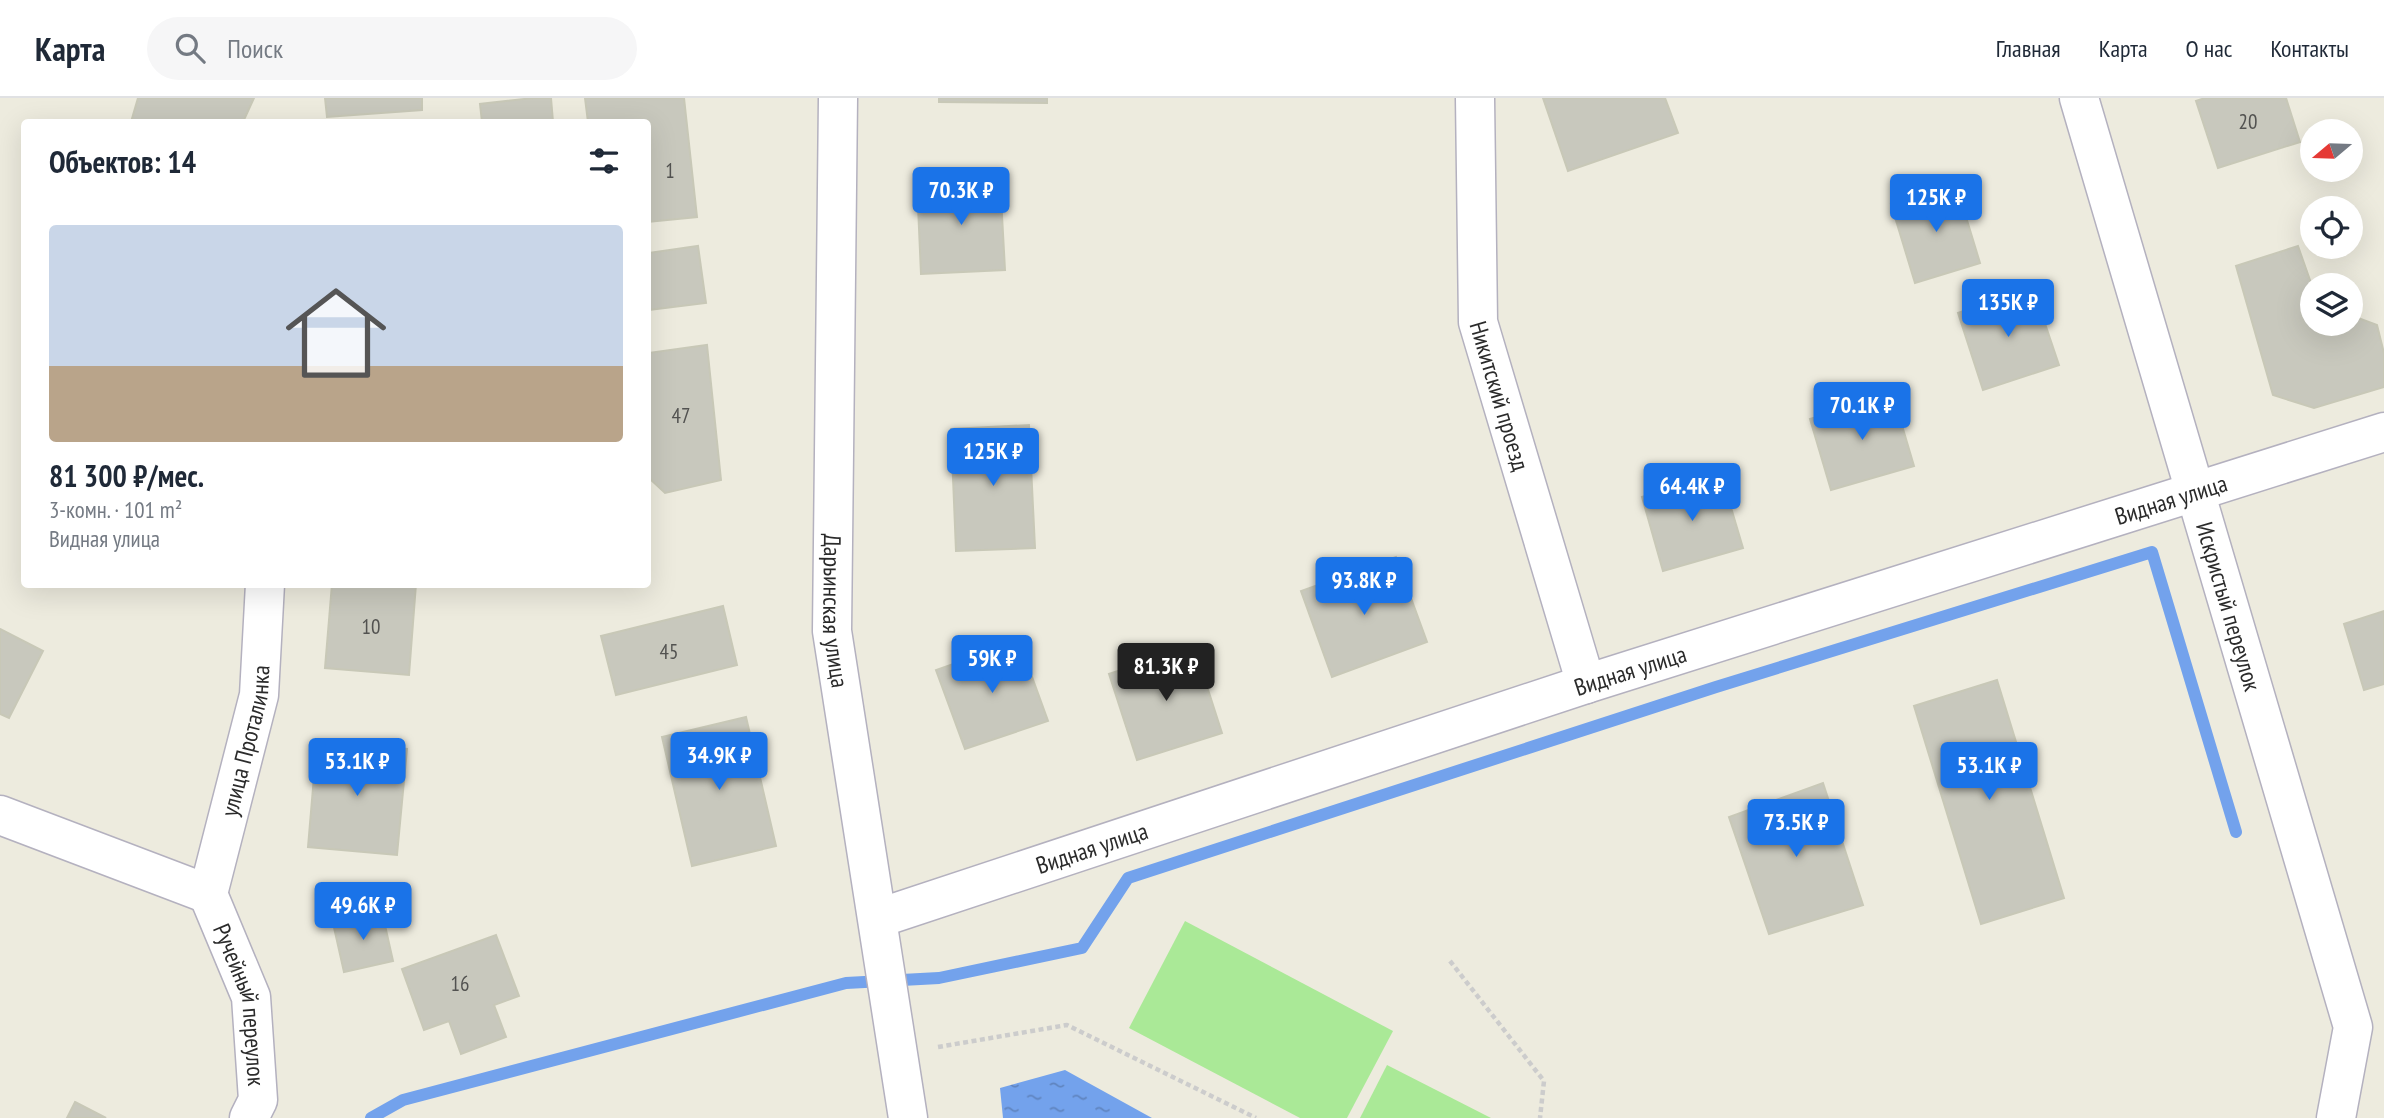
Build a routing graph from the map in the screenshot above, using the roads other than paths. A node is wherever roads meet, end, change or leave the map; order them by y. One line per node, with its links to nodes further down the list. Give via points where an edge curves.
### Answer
1 (838, 98): 10 (street, Дарьинская улица, via 832,631)
2 (1475, 98): 7 (street, Никитский проезд, via 1478,322)
3 (2079, 98): 5 (street, Искристый переулок)
4 (2384, 432): 5 (street, Видная улица)
5 (2194, 489): 7 (street, Видная улица); 13 (street, Искристый переулок, via 2353,1027)
6 (265, 588): 9 (street, улица Проталинка, via 259,695)
7 (1586, 684): 10 (street, Видная улица)
8 (0, 815): 9 (street)
9 (208, 894): 11 (street, Ручейный переулок, via 251,997 258,1100)
10 (879, 918): 12 (street, Дарьинская улица)
11 (249, 1118)
12 (908, 1118)
13 (2336, 1118)

